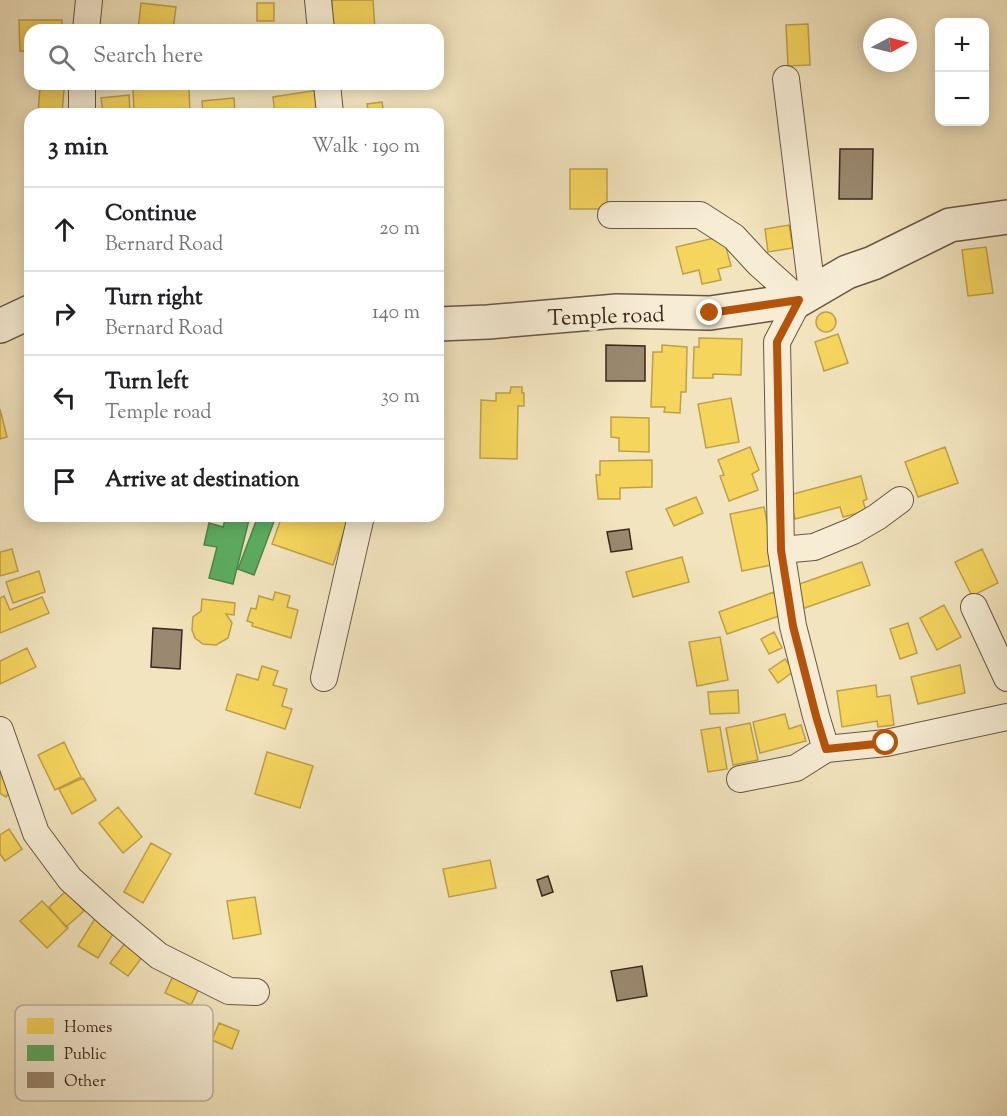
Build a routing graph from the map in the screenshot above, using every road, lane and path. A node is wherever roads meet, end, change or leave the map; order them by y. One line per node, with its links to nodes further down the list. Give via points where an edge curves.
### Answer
1 (89, 0): 3 (street)
2 (318, 0): 4 (street)
3 (87, 24)
4 (320, 24)
5 (786, 79): 12 (street)
6 (82, 90): 8 (street)
7 (328, 90): 9 (street)
8 (82, 108)
9 (329, 108)
10 (611, 215): 12 (street, via 700,215 734,237 758,263)
11 (1007, 217): 12 (street, Temple road, via 950,225 847,272)
12 (805, 296): 14 (street, Temple road, via 710,313 617,311); 18 (street, via 777,342)
13 (24, 315): 15 (street)
14 (444, 324)
15 (0, 326)
16 (900, 500): 18 (street, via 843,535 814,547)
17 (361, 522): 20 (street)
18 (781, 550): 24 (street, via 793,626)
19 (974, 607): 21 (street)
20 (324, 678)
21 (1007, 678)
22 (1007, 717): 24 (street, via 886,743)
23 (0, 730): 26 (street, via 36,833 70,879 159,956 228,991)
24 (826, 749): 25 (street, via 796,768)
25 (740, 778)
26 (256, 992)

